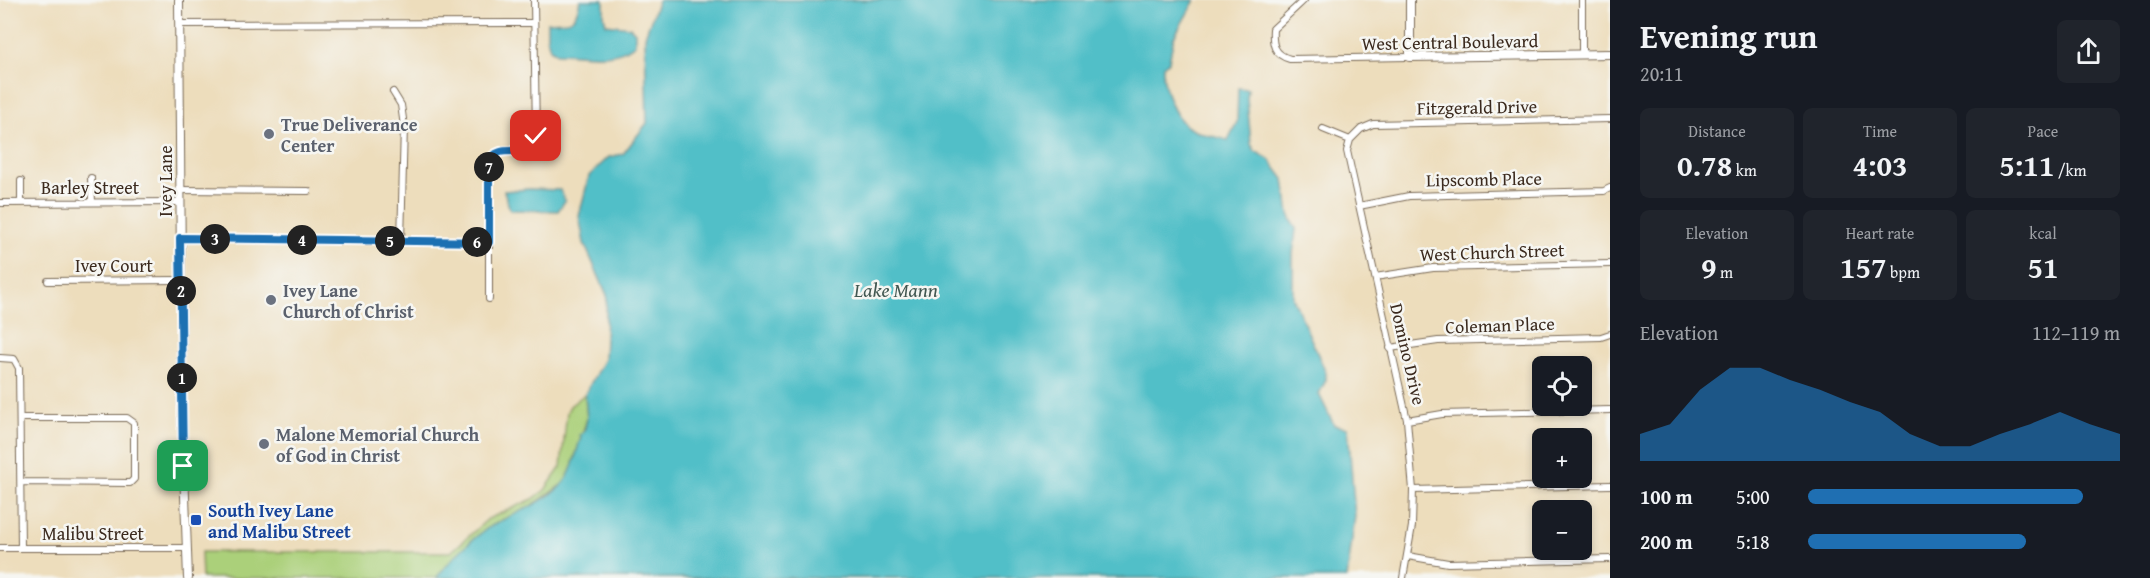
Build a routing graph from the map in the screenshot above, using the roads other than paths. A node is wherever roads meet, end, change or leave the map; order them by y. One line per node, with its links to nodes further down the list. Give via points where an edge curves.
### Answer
1 (179, 0): 7 (street, Ivey Lane)
2 (534, 0): 6 (street)
3 (1304, 0): 10 (street, West Central Boulevard, via 1273,29 1272,40 1281,57)
4 (1410, 0): 10 (street)
5 (1582, 0): 9 (street)
6 (534, 23): 7 (street); 27 (street, via 534,143 530,150 502,151 489,162)
7 (179, 24): 18 (street, Ivey Lane)
8 (1610, 54): 9 (street, West Central Boulevard)
9 (1582, 55): 10 (street, West Central Boulevard)
10 (1410, 57)
11 (393, 92): 26 (street, via 401,105 404,126)
12 (1610, 119): 14 (street, Fitzgerald Drive, via 1373,124)
13 (1323, 129): 14 (street)
14 (1350, 140): 24 (street, Domino Drive, via 1347,151)
15 (91, 178): 20 (street)
16 (21, 181): 23 (street)
17 (1610, 188): 24 (street, Lipscomb Place, via 1408,196)
18 (180, 190): 19 (street); 21 (street, Ivey Lane)
19 (309, 191)
20 (92, 202): 21 (street, Barley Street); 23 (street, Barley Street)
21 (180, 202): 25 (street, Ivey Lane)
22 (0, 203): 23 (street, Barley Street)
23 (21, 203)
24 (1359, 206): 29 (street, Domino Drive)
25 (180, 238): 26 (street); 30 (street, Ivey Lane)
26 (401, 241): 27 (street)
27 (489, 242): 32 (street)
28 (1610, 264): 29 (street, West Church Street, via 1433,268)
29 (1375, 277): 34 (street, Domino Drive)
30 (181, 280): 31 (street, Ivey Court); 44 (street, Ivey Lane)
31 (48, 281)
32 (489, 299)
33 (1610, 334): 34 (street, Coleman Place, via 1438,341)
34 (1390, 348): 38 (street, Domino Drive)
35 (0, 358): 37 (street, via 10,358 20,368)
36 (1610, 410): 38 (street, via 1442,414)
37 (20, 418): 39 (street); 39 (street, via 127,418 134,423 134,479 130,483)
38 (1407, 420): 41 (street, Domino Drive)
39 (21, 482): 43 (street)
40 (1610, 485): 41 (street)
41 (1413, 490): 45 (street, Domino Drive)
42 (0, 548): 43 (street, Malibu Street)
43 (21, 548): 44 (street, Malibu Street)
44 (187, 548): 47 (street, Ivey Lane)
45 (1407, 556): 46 (street, via 1448,563); 48 (street, Domino Drive)
46 (1610, 559)
47 (188, 578)
48 (1403, 578)

